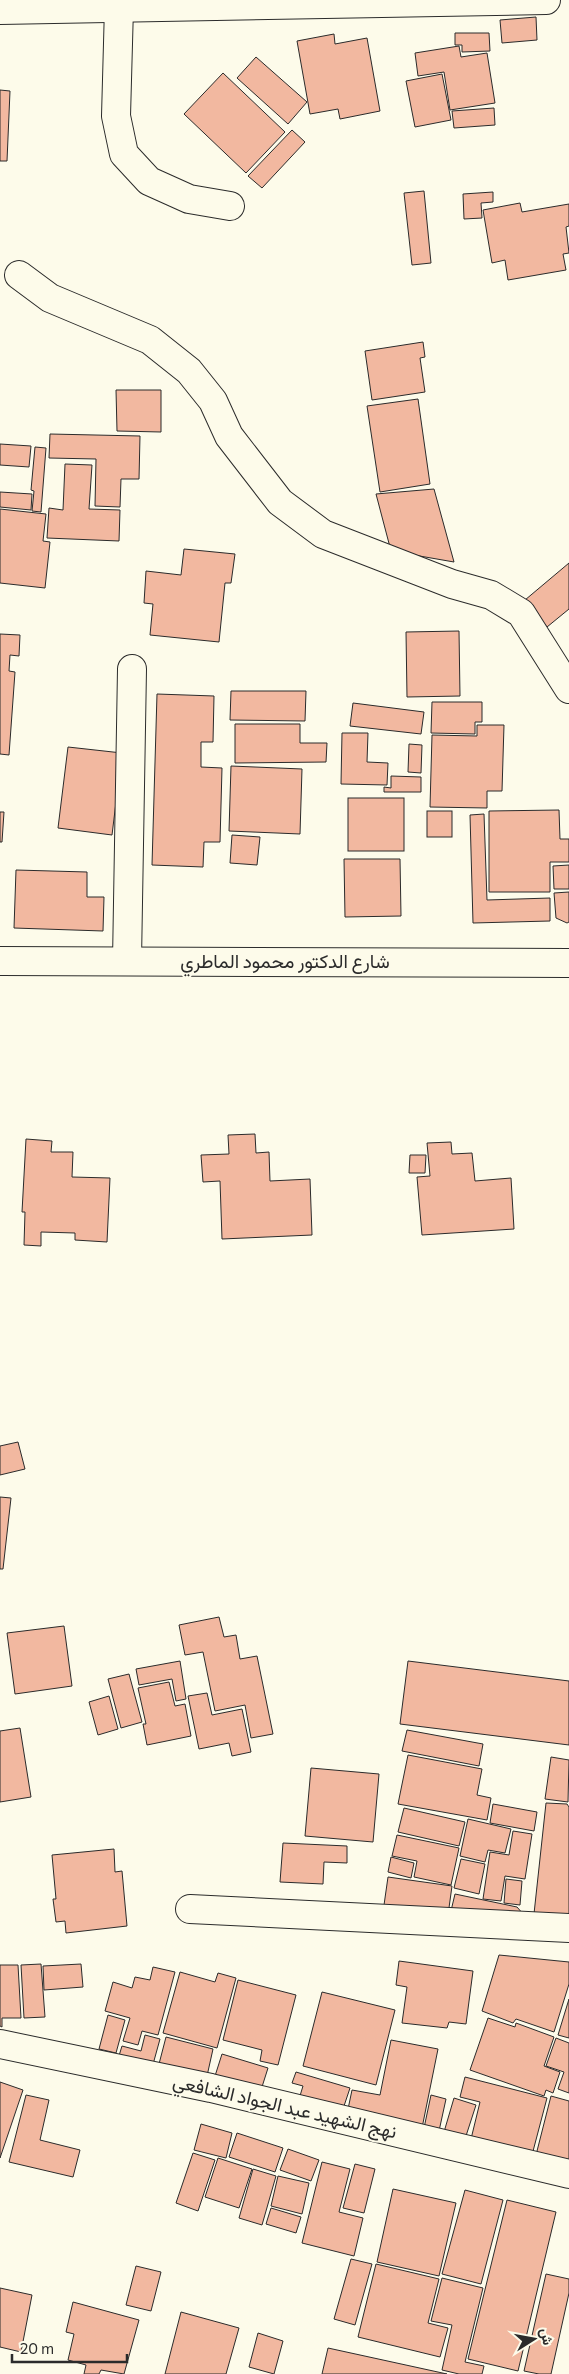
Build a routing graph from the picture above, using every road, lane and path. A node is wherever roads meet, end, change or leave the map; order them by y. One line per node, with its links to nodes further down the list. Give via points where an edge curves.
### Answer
1 (546, 0): 2 (street)
2 (119, 7): 3 (street); 4 (street, via 116,116 124,154 148,181 189,199)
3 (0, 10)
4 (230, 206)
5 (19, 275): 7 (street, via 50,298 150,340 189,371 213,401 229,436 280,502 323,534 452,584 491,595 521,613)
6 (132, 669): 9 (street)
7 (569, 689)
8 (0, 961): 9 (street, شارع الدكتور محمود الماطري)
9 (127, 961): 10 (street, شارع الدكتور محمود الماطري)
10 (569, 963)
11 (190, 1909): 12 (street)
12 (569, 1928)
13 (0, 2044): 14 (street, نهج الشهيد عبد الجواد الشافعي, via 211,2088)
14 (569, 2174)

